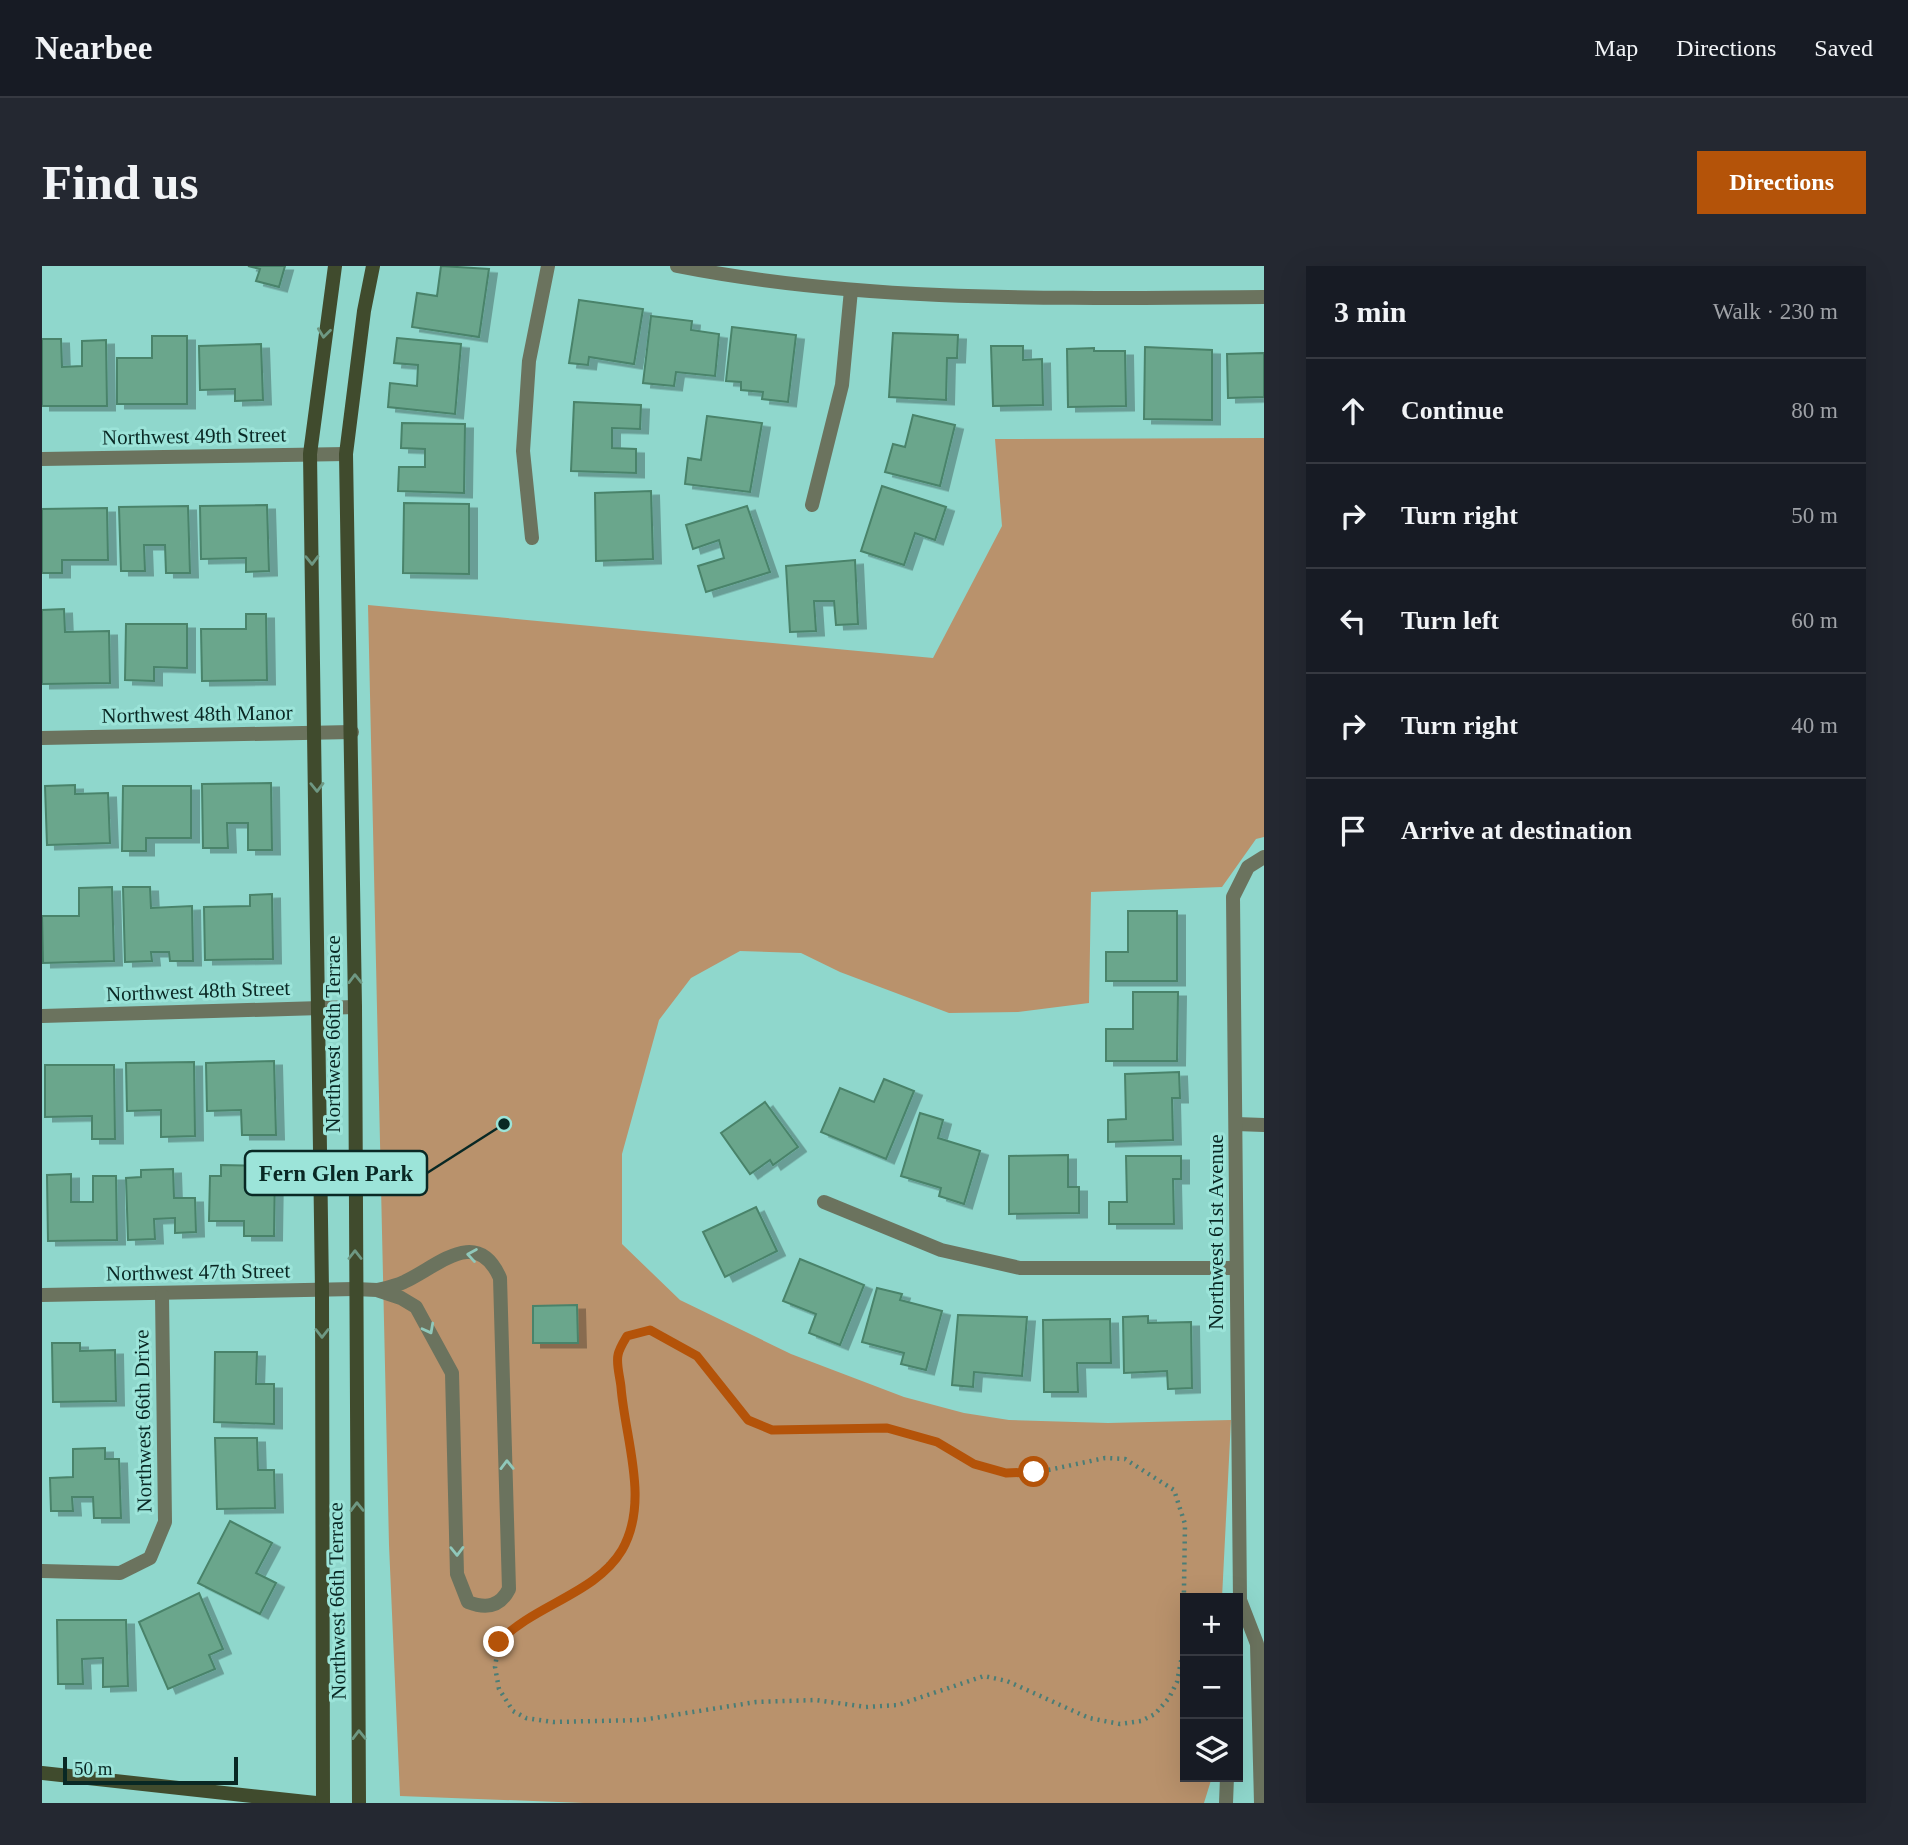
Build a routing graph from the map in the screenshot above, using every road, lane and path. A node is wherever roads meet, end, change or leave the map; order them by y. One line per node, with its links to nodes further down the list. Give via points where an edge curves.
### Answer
1 (335, 266): 7 (street, Northwest 66th Terrace, one-way to 7)
2 (373, 266): 8 (street, Northwest 66th Terrace)
3 (548, 266): 11 (street, via 530,361 523,451)
4 (677, 266): 5 (street)
5 (851, 290): 6 (street, via 1065,299); 10 (street, via 842,385)
6 (1264, 296)
7 (310, 454): 8 (street, Northwest 49th Street); 9 (street, Northwest 49th Street); 13 (street, Northwest 66th Terrace, one-way to 13)
8 (346, 454): 12 (street, Northwest 66th Terrace)
9 (42, 459)
10 (812, 505)
11 (532, 538)
12 (352, 732): 13 (street, Northwest 48th Manor); 16 (street, Northwest 66th Terrace, one-way to 12)
13 (316, 733): 14 (street, Northwest 48th Manor); 17 (street, Northwest 66th Terrace, one-way to 17)
14 (42, 738)
15 (1264, 857): 19 (street, Northwest 61st Avenue, via 1248,867 1233,897)
16 (355, 1007): 17 (street, Northwest 48th Street); 23 (street, Northwest 66th Terrace, one-way to 16)
17 (319, 1009): 18 (street, Northwest 48th Street); 24 (street, Northwest 66th Terrace)
18 (42, 1016)
19 (1236, 1125): 20 (street); 22 (street, Northwest 61st Avenue)
20 (1264, 1125)
21 (824, 1202): 22 (street, via 941,1250 1020,1268)
22 (1236, 1268): 29 (street, Northwest 61st Avenue)
23 (355, 1289): 24 (street, Northwest 47th Street); 25 (street, Northwest 47th Street); 36 (street, Northwest 66th Terrace, one-way to 23)
24 (322, 1290): 27 (street, Northwest 47th Street); 35 (street, Northwest 66th Terrace, one-way to 35)
25 (377, 1290): 25 (street, one-way to 25, via 416,1307 452,1373 457,1574 468,1602 494,1605 509,1589 500,1278 486,1258 476,1252 461,1252 402,1283)
26 (42, 1295): 27 (street, Northwest 47th Street)
27 (162, 1295): 28 (street, Northwest 66th Drive, via 165,1522 150,1558 120,1573)
28 (42, 1571)
29 (1239, 1593)
30 (1243, 1614): 38 (street, Northwest 61st Avenue, via 1257,1644)
31 (499, 1689): 31 (path, via 513,1711 526,1718 617,1721 756,1702 898,1705 984,1676 1007,1681 1089,1718 1120,1724 1141,1721 1155,1714 1177,1682 1183,1651 1185,1524 1174,1490 1125,1459 1006,1473 974,1464 937,1442 887,1428 772,1430 748,1420 697,1356 650,1330 627,1336 618,1355 635,1481 632,1525 621,1551 593,1580 512,1628 499,1642 495,1667)
32 (42, 1773): 34 (street)
33 (1227, 1782): 37 (street)
34 (316, 1803)
35 (323, 1803)
36 (359, 1803)
37 (1226, 1803)
38 (1261, 1803)

